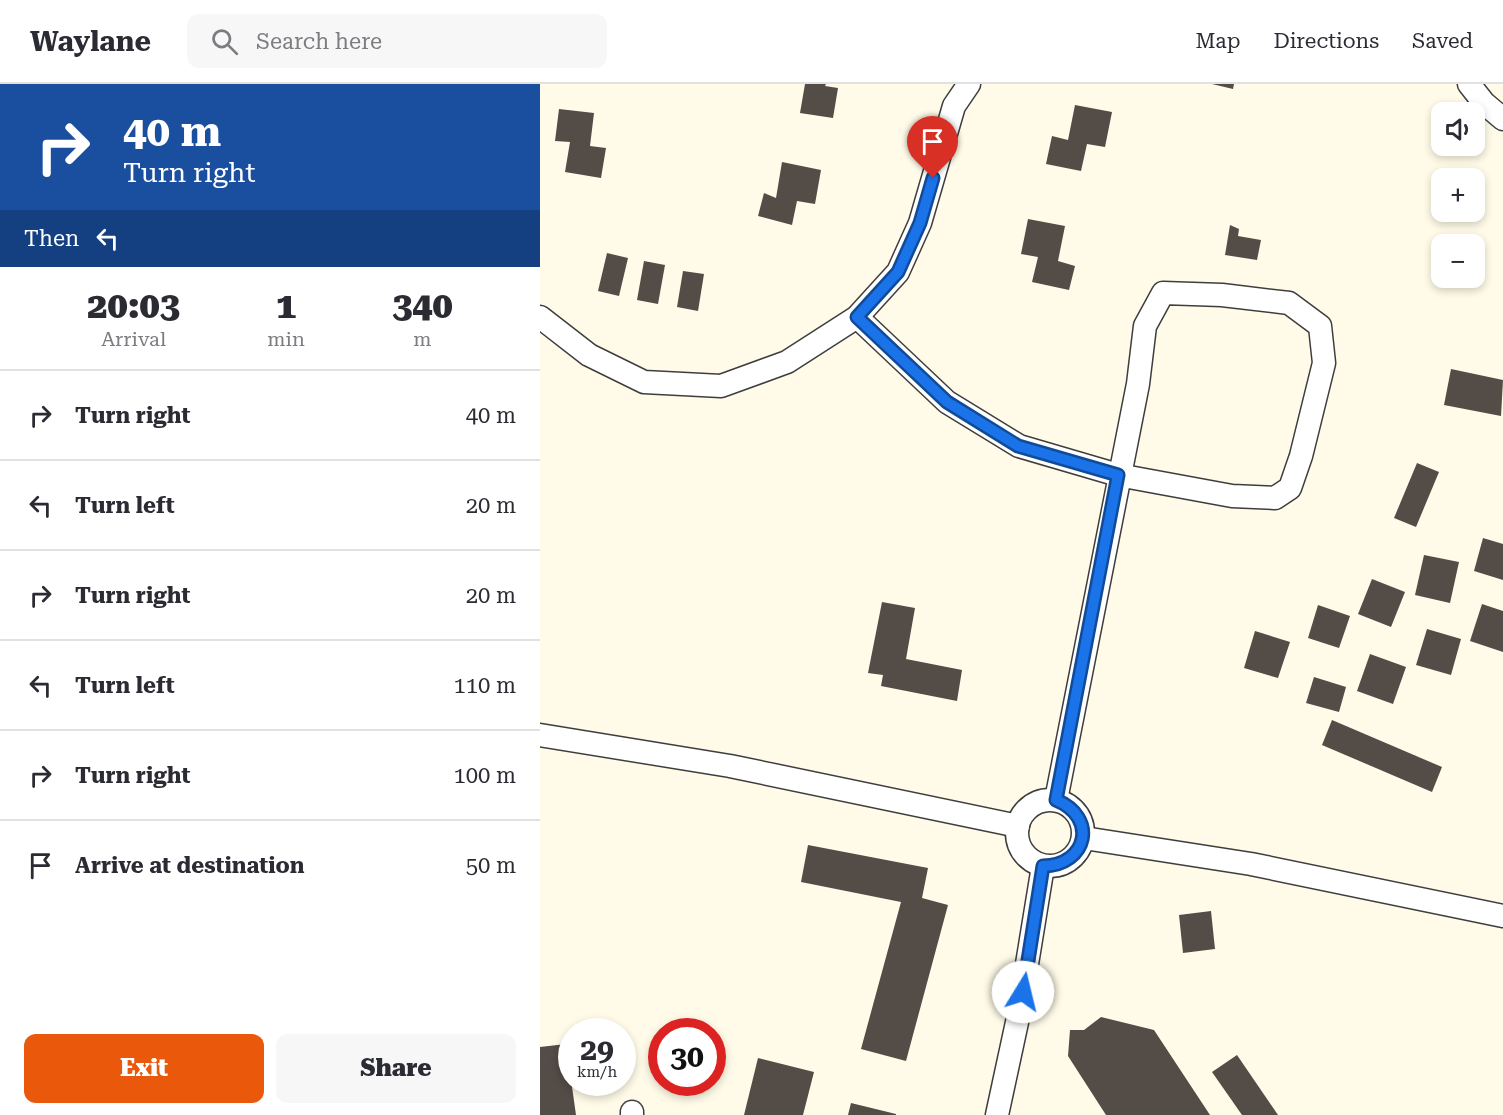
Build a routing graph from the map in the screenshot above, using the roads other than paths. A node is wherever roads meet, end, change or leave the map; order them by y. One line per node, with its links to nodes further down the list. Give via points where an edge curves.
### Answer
1 (969, 84): 5 (street, via 954,106 920,223 898,272)
2 (1469, 84): 3 (street)
3 (1503, 119)
4 (540, 317): 5 (street, via 588,355 644,382 721,386 787,362)
5 (857, 317): 6 (street, via 947,402 1018,446)
6 (1118, 475): 6 (street, via 1138,384 1145,326 1163,293 1289,303 1320,326 1324,363 1290,488 1275,498 1232,496); 8 (street)
7 (540, 735): 9 (street, via 730,766)
8 (1056, 800): 9 (street, via 1032,805 1022,814); 10 (street, via 1077,814)
9 (1018, 826): 11 (street, via 1023,851)
10 (1084, 838): 11 (street, via 1068,860); 12 (street, via 1251,864)
11 (1043, 866): 13 (street, via 1019,1013)
12 (1503, 916)
13 (997, 1115)

